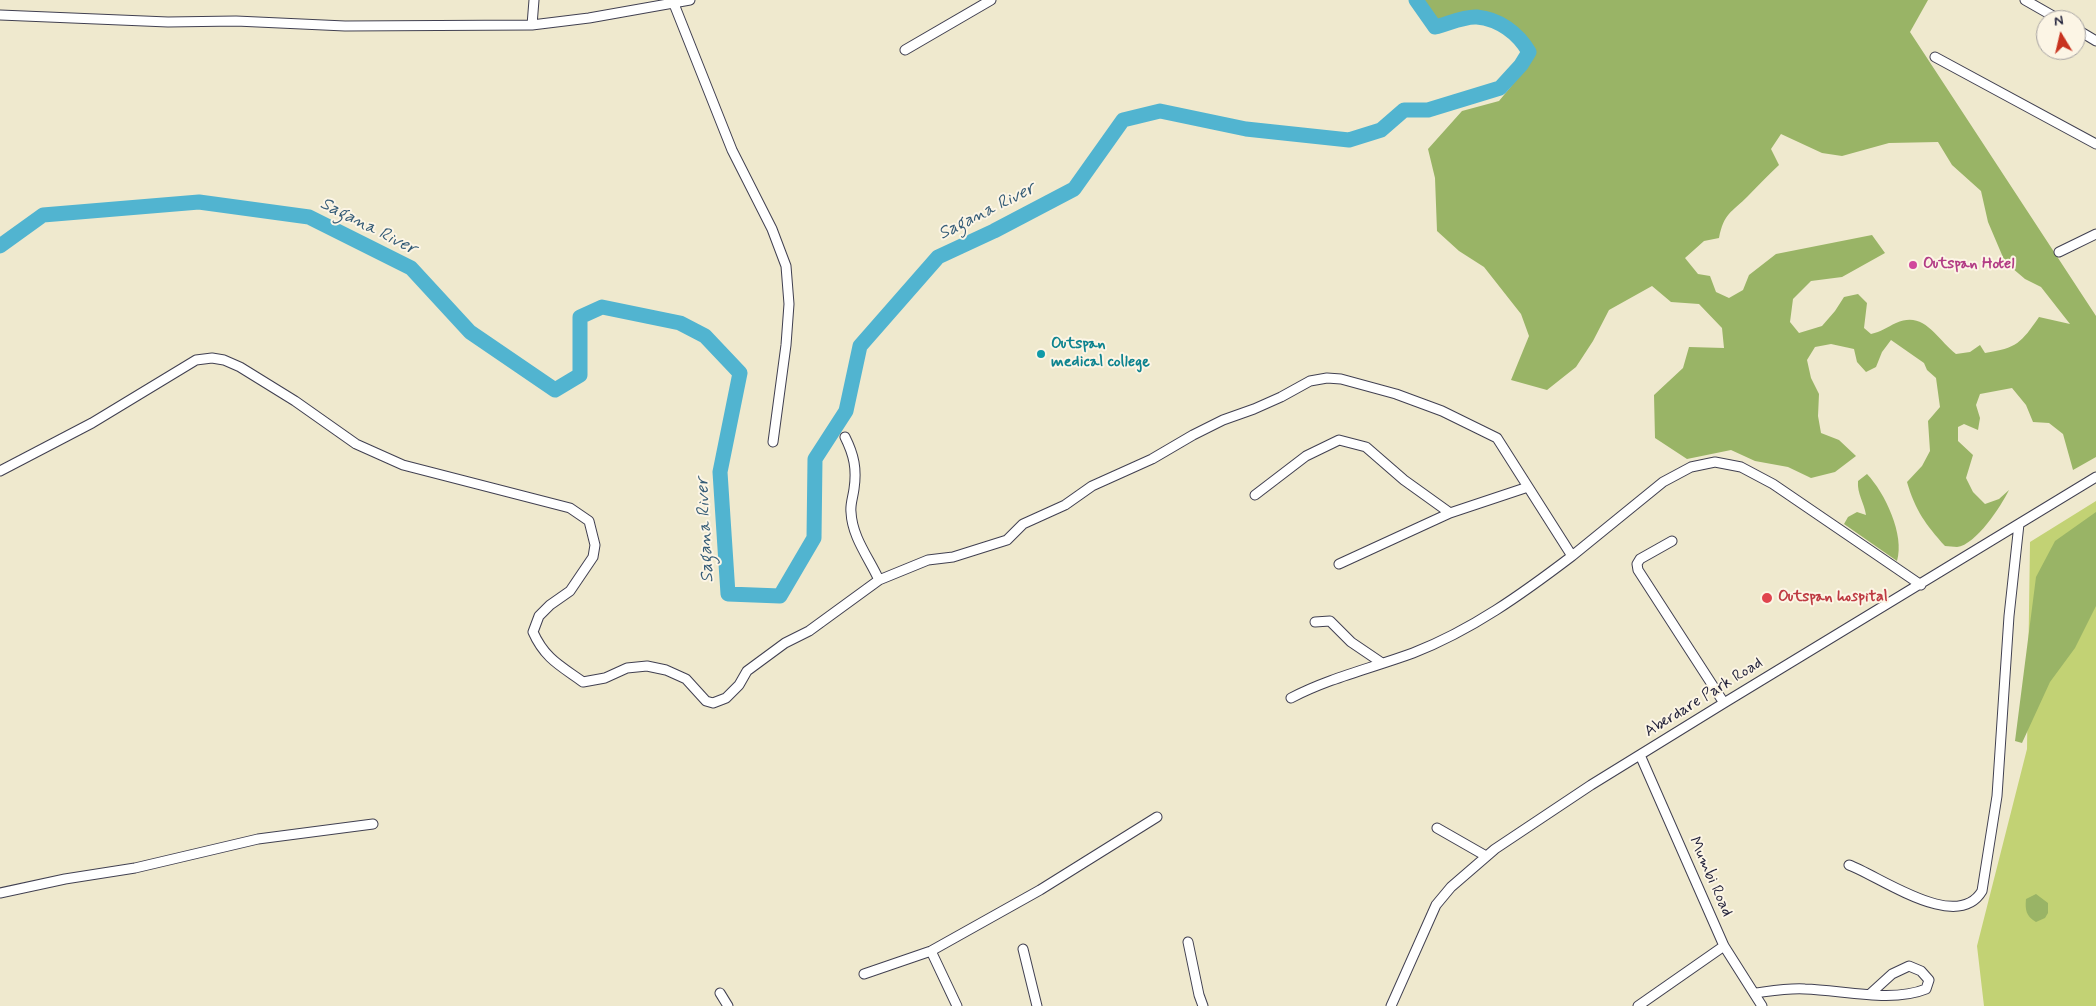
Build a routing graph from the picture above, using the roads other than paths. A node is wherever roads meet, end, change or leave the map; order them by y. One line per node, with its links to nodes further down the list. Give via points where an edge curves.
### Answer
1 (534, 0): 8 (street)
2 (690, 0): 5 (street)
3 (991, 0): 9 (street)
4 (2026, 0): 6 (street)
5 (674, 4): 8 (street); 15 (street, via 732,150 772,229 786,266 789,304 786,345)
6 (2043, 10)
7 (0, 15): 8 (street, via 345,26)
8 (532, 25)
9 (905, 50)
10 (1935, 57): 11 (street)
11 (2096, 144)
12 (2096, 234): 13 (street)
13 (2059, 252)
14 (845, 437): 25 (street, via 853,454 856,474 850,511 853,524)
15 (773, 442)
16 (0, 471): 25 (street, via 92,423 196,360 224,360 295,401 356,444 403,465 570,508 584,516 589,522 595,545 593,557 570,591 540,616 534,632 539,646 547,656 583,682 605,678 627,668 647,666 686,679 706,701 713,703 726,698 747,672 785,643 809,631)
17 (2096, 477): 21 (street, Aberdare Park Road)
18 (1528, 486): 20 (street); 23 (street); 25 (street, via 1497,438 1484,431 1396,394 1327,378 1310,381 1200,431 1023,524 1007,540 953,557 928,560)
19 (1254, 495): 20 (street, via 1306,456 1339,440 1366,447)
20 (1450, 514): 24 (street)
21 (2019, 524): 26 (street, Aberdare Park Road); 36 (street, via 2009,616 1997,796 1982,891 1977,900 1964,906 1945,908)
22 (1672, 541): 30 (street, via 1640,560 1638,570)
23 (1572, 556): 26 (street, via 1662,482 1691,467 1715,462 1741,467 1774,484); 28 (street, via 1490,614 1440,641)
24 (1339, 564)
25 (879, 580)
26 (1921, 585): 30 (street, Aberdare Park Road)
27 (1315, 622): 28 (street, via 1330,621 1351,642)
28 (1382, 663): 29 (street, via 1310,688)
29 (1291, 698)
30 (1724, 703): 31 (street, Aberdare Park Road)
31 (1640, 756): 35 (street, Aberdare Park Road, via 1529,825); 39 (street, Mumbi Road)
32 (1157, 816): 41 (street, via 1040,890)
33 (373, 824): 37 (street, via 258,839 135,868)
34 (1437, 828): 35 (street)
35 (1486, 856): 50 (street, Aberdare Park Road, via 1436,905)
36 (1849, 865)
37 (0, 893)
38 (1188, 942): 49 (street)
39 (1724, 946): 43 (street, Mumbi Road); 51 (street)
40 (1023, 949): 48 (street)
41 (931, 951): 42 (street); 47 (street)
42 (864, 974)
43 (1755, 992): 45 (street, via 1804,988); 52 (street, Mumbi Road)
44 (720, 993): 46 (street)
45 (1870, 994): 45 (street, via 1913,994 1926,989 1929,980 1921,971 1909,966 1892,974)
46 (728, 1006)
47 (957, 1006)
48 (1037, 1006)
49 (1203, 1006)
50 (1390, 1006)
51 (1638, 1006)
52 (1762, 1006)

